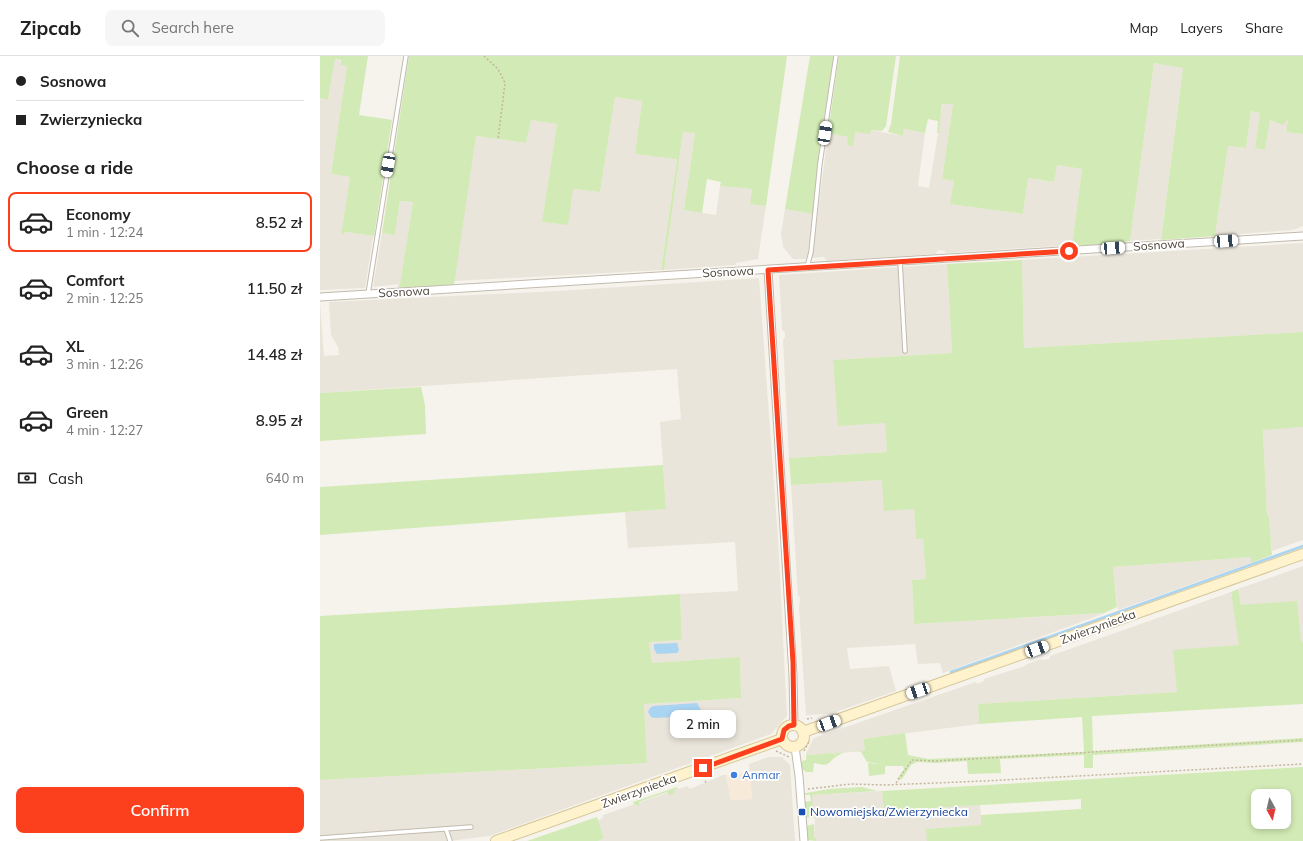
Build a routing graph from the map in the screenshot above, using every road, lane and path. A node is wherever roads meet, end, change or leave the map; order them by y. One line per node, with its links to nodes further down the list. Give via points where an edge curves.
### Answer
1 (406, 56): 9 (lane)
2 (484, 56): 4 (path, via 498,68 505,83)
3 (836, 56): 7 (lane)
4 (498, 139)
5 (1303, 236): 6 (street, Sosnowa)
6 (900, 261): 7 (street, Sosnowa); 11 (lane)
7 (807, 267): 8 (street, Sosnowa)
8 (768, 270): 9 (street, Sosnowa); 15 (street, via 793,660)
9 (368, 294): 10 (street, Sosnowa)
10 (320, 297)
11 (905, 351)
12 (1303, 554): 16 (street, Zwierzyniecka)
13 (812, 718): 14 (path)
14 (807, 719)
15 (794, 725): 16 (street); 17 (street, via 784,730)
16 (807, 735): 19 (street); 20 (path)
17 (782, 739): 19 (street, via 786,745); 30 (street, Zwierzyniecka)
18 (1303, 740): 24 (path, via 936,761 915,760)
19 (795, 747): 31 (street)
20 (803, 755)
21 (1303, 764): 24 (path)
22 (704, 777): 23 (path)
23 (706, 783)
24 (894, 784): 25 (path, via 851,784)
25 (812, 789)
26 (471, 827): 27 (lane)
27 (446, 829): 28 (lane); 29 (lane)
28 (320, 838)
29 (450, 841)
30 (496, 841)
31 (804, 841)

